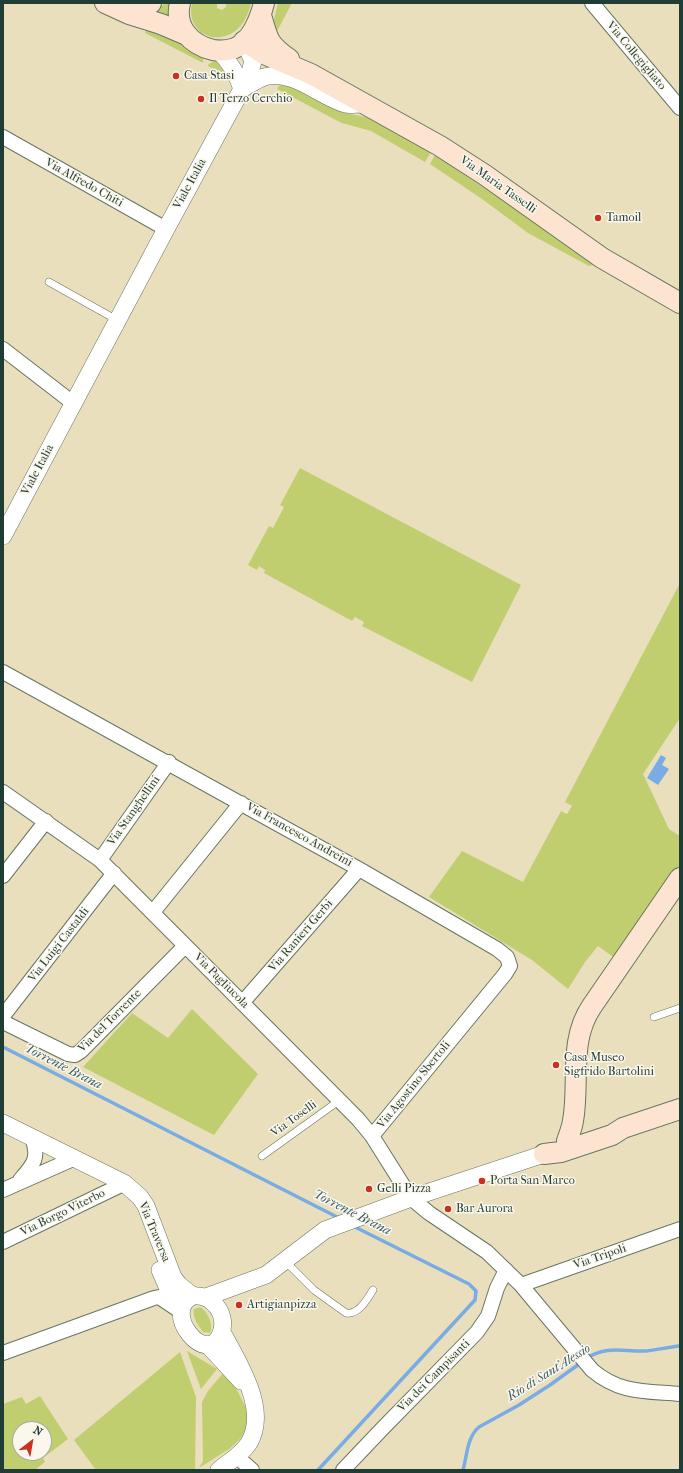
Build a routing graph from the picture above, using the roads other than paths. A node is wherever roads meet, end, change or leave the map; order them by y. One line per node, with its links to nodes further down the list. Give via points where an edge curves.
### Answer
1 (151, 3): 4 (main road, via 132,6)
2 (180, 3): 6 (main road, via 180,23)
3 (592, 3): 12 (street, Via Collegigliato)
4 (110, 5): 6 (main road)
5 (262, 9): 7 (main road); 9 (main road, Via Maria Tasselli, via 271,44)
6 (187, 35): 8 (main road, via 196,44)
7 (244, 42): 8 (main road, via 234,49); 9 (main road, Via Maria Tasselli, via 264,54); 10 (street, Viale Italia, via 252,61 251,72)
8 (219, 51): 10 (street, via 228,59)
9 (311, 74): 11 (main road, Via Maria Tasselli)
10 (242, 89): 11 (street, via 263,78 281,76 346,104); 14 (street, Viale Italia)
11 (366, 104): 16 (main road, Via Maria Tasselli, via 440,146 602,258)
12 (680, 108)
13 (3, 138): 14 (street, Via Alfredo Chiti)
14 (166, 229): 17 (street, Viale Italia)
15 (49, 282): 17 (lane)
16 (680, 303)
17 (117, 320): 19 (street, Viale Italia)
18 (3, 349): 19 (street)
19 (73, 403): 20 (street, Viale Italia)
20 (3, 536)
21 (3, 672): 22 (street, Via Francesco Andreini)
22 (169, 762): 24 (street, Via Francesco Andreini); 26 (street, Via Stanghellini)
23 (3, 792): 25 (street, Via Pagliucola)
24 (241, 803): 27 (street, Via Francesco Andreini); 31 (street)
25 (46, 821): 26 (street, Via Pagliucola); 29 (street)
26 (100, 860): 28 (street, Via Pagliucola)
27 (359, 869): 33 (street, Via Ranieri Gerbi); 38 (street, Via Francesco Andreini, via 507,957 510,966 505,974)
28 (114, 873): 31 (street, Via Pagliucola); 35 (street, Via Luigi Castaldi)
29 (3, 876)
30 (680, 878): 45 (main road, via 583,1022 576,1058 573,1121)
31 (153, 912): 32 (street, Via Pagliucola)
32 (185, 946): 33 (street, Via Pagliucola); 37 (street, Via del Torrente, via 81,1052 75,1055 68,1054)
33 (242, 1003): 39 (street, Via Pagliucola)
34 (680, 1008): 36 (lane)
35 (3, 1016)
36 (654, 1017)
37 (3, 1022)
38 (455, 1034): 43 (street, Via Agostino Sbertoli)
39 (340, 1100): 43 (street, Via Pagliucola); 47 (lane, Via Toselli)
40 (680, 1109): 42 (main road)
41 (3, 1123): 44 (street, Via Traversa)
42 (622, 1128): 45 (main road, via 609,1127); 46 (main road, via 612,1135 561,1152)
43 (372, 1136): 52 (street, Via Pagliucola)
44 (32, 1138): 48 (street, Via Traversa); 50 (street, via 36,1149 34,1161)
45 (567, 1141): 46 (main road)
46 (544, 1154): 52 (street)
47 (262, 1156)
48 (74, 1158): 49 (street, Via Traversa); 50 (street)
49 (117, 1181): 54 (street, Via Borgo Viterbo); 59 (street, Via Traversa, via 134,1205 167,1288)
50 (17, 1183): 51 (street)
51 (3, 1190)
52 (411, 1198): 55 (street, via 325,1230); 56 (street, Via Pagliucola, via 486,1252)
53 (680, 1229): 57 (street, Via Tripoli)
54 (3, 1242)
55 (285, 1261): 58 (lane, via 314,1290 346,1313 350,1314 361,1307); 59 (street, via 272,1272)
56 (506, 1270): 57 (street, Via Pagliucola); 67 (street, Via dei Campisanti, via 485,1321 477,1332)
57 (521, 1285): 64 (street, Via Pagliucola, via 592,1370 605,1381 623,1388)
58 (373, 1290)
59 (196, 1304): 60 (street, via 222,1320); 61 (street, via 184,1324 197,1343); 62 (street, via 159,1296)
60 (222, 1332): 61 (street, via 218,1340); 63 (street, via 242,1368)
61 (207, 1344): 63 (street)
62 (3, 1352)
63 (251, 1394): 65 (street, via 256,1415)
64 (680, 1394)
65 (244, 1463): 66 (street)
66 (219, 1470)
67 (343, 1470)

